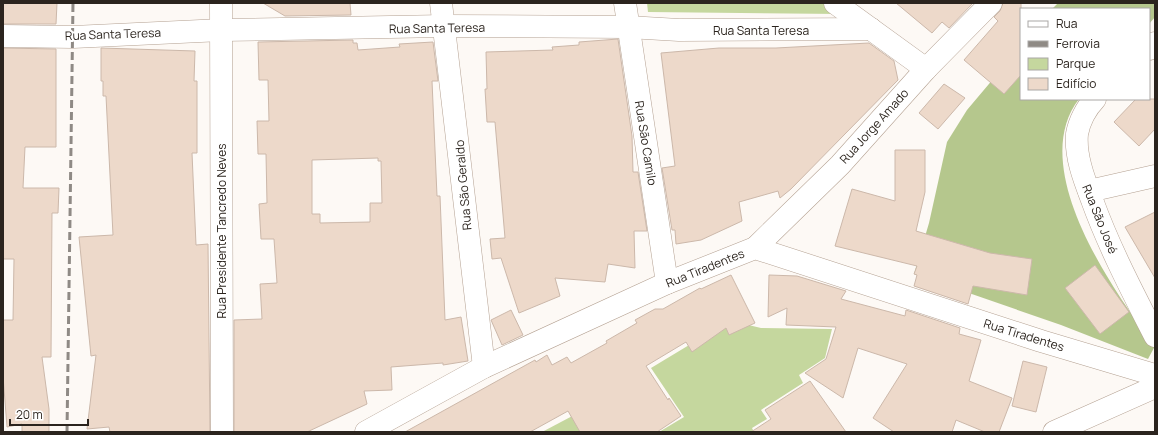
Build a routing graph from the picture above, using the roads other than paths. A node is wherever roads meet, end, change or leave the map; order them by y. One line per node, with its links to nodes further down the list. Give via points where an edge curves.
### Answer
1 (221, 3): 9 (street, Rua Presidente Tancredo Neves)
2 (441, 3): 6 (street, Rua São Geraldo)
3 (625, 3): 7 (street, Rua São Camilo)
4 (835, 3): 8 (street)
5 (992, 3): 11 (street, Rua Jorge Amado)
6 (444, 26): 7 (street, Rua Santa Teresa); 9 (street, Rua Santa Teresa); 18 (street, Rua São Geraldo)
7 (628, 27): 8 (street, Rua Santa Teresa, via 679,30); 16 (street, Rua São Camilo)
8 (872, 29): 11 (street)
9 (222, 30): 10 (street, Rua Santa Teresa); 21 (street, Rua Presidente Tancredo Neves)
10 (3, 36)
11 (926, 69): 15 (street, Rua Jorge Amado, via 840,165)
12 (1094, 100): 14 (street, Rua São José, via 1082,118 1077,134 1081,166)
13 (1155, 176): 14 (street)
14 (1089, 191): 17 (street, Rua São José, via 1106,237)
15 (755, 248): 16 (street, Rua Tiradentes); 19 (street, Rua Tiradentes, via 1034,339)
16 (667, 283): 18 (street, Rua Tiradentes)
17 (1155, 336)
18 (484, 367): 22 (street, Rua Tiradentes)
19 (1155, 374)
20 (1155, 387): 23 (street)
21 (222, 432)
22 (366, 432)
23 (1054, 432)

